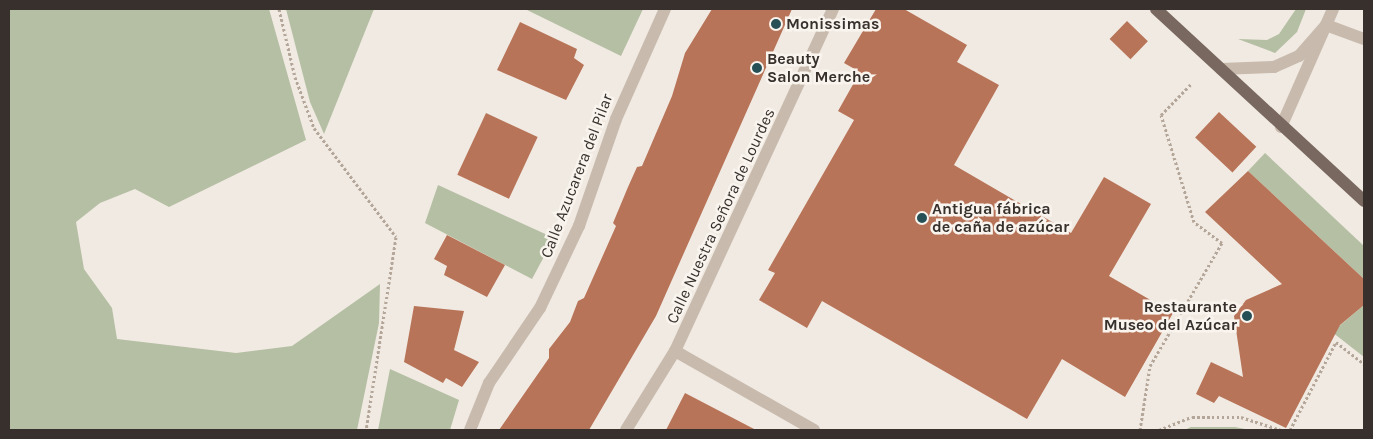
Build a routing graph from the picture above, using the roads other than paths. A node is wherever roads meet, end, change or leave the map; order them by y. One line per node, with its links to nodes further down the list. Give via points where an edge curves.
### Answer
1 (665, 9): 11 (street, Calle Azucarera del Pilar, via 616,119 579,226 540,308 488,383)
2 (833, 9): 10 (street, Calle Nuestra Señora de Lourdes)
3 (1156, 9): 7 (main road)
4 (1332, 9): 5 (street)
5 (1326, 24): 6 (street); 7 (street, via 1299,56 1274,67); 8 (street)
6 (1364, 38)
7 (1220, 69): 8 (main road)
8 (1281, 127): 9 (main road)
9 (1364, 202)
10 (675, 351): 12 (street, Calle Nuestra Señora de Lourdes); 13 (street)
11 (470, 430)
12 (626, 430)
13 (814, 430)

